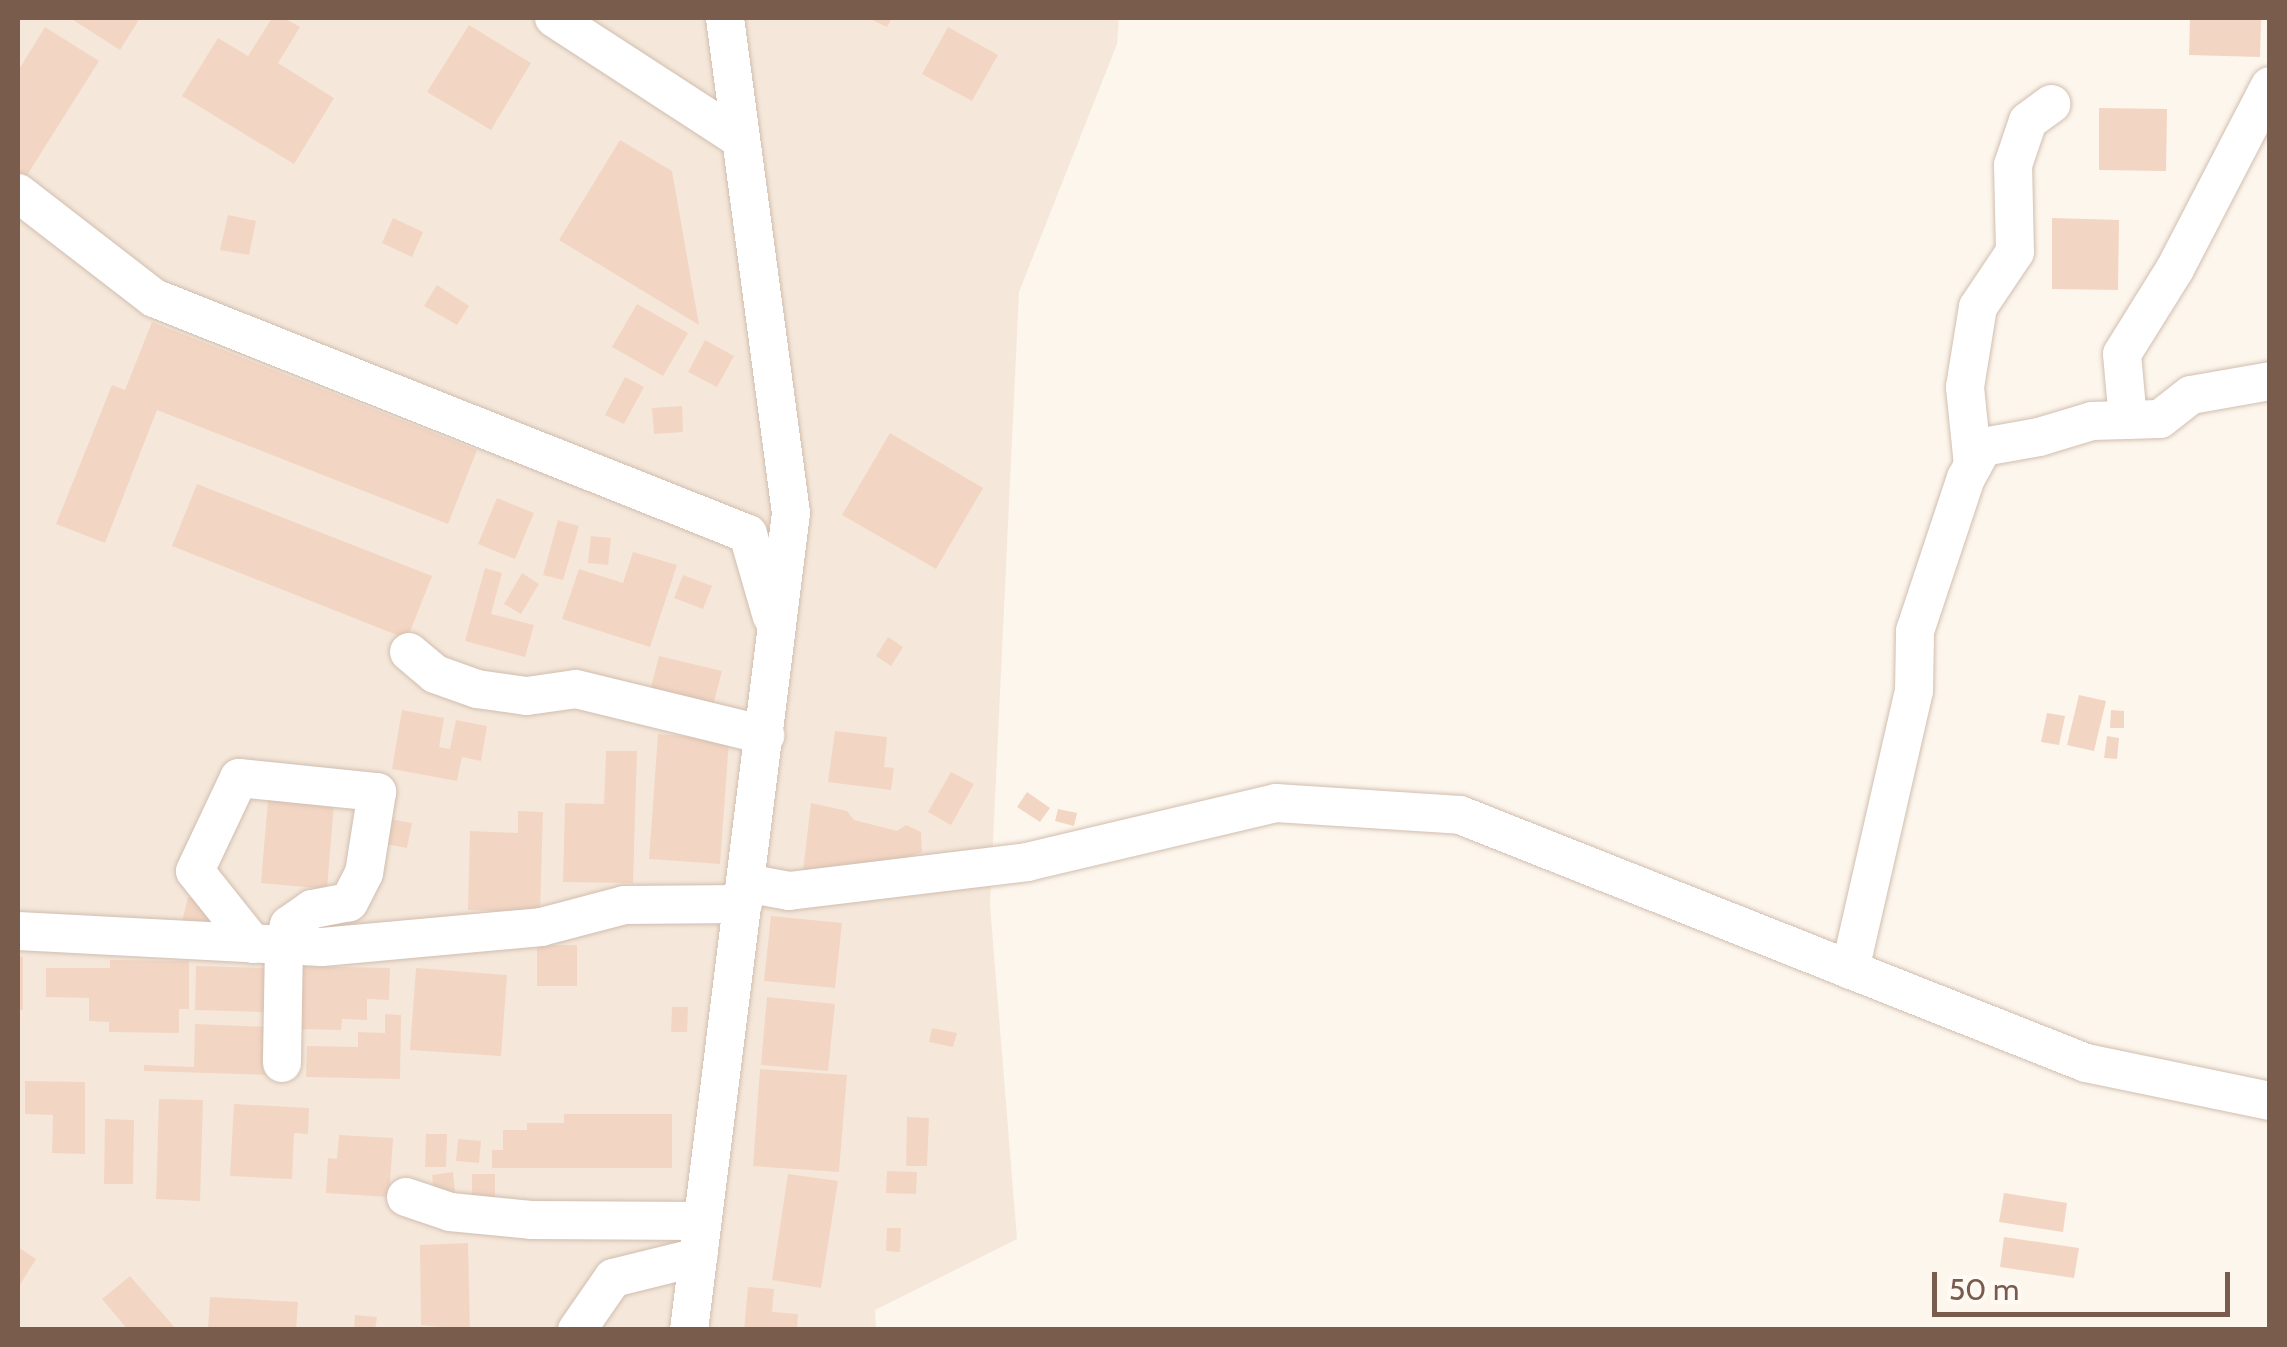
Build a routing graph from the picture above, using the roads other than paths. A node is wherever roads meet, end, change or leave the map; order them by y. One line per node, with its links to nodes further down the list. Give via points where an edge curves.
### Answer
1 (554, 18): 5 (street)
2 (725, 18): 5 (street)
3 (2270, 86): 9 (street, via 2175,269 2122,354)
4 (2052, 104): 10 (street, via 2028,121 2013,165 2016,252 1978,307 1965,387)
5 (740, 138): 11 (street, via 792,513)
6 (18, 193): 7 (street)
7 (34, 216): 11 (street, via 154,298 748,534)
8 (2270, 381): 9 (street, via 2191,394 2160,419)
9 (2128, 420): 10 (street, via 2092,421 1983,447)
10 (1973, 465): 19 (street, via 1915,631 1914,691)
11 (777, 635): 13 (street)
12 (409, 652): 13 (street, via 435,674 477,690 527,696 576,689)
13 (765, 735): 14 (street)
14 (745, 894): 17 (street, via 624,905 540,928); 19 (street, via 1028,862 1276,804 1460,815); 23 (street)
15 (349, 902): 17 (street); 18 (street, via 312,909); 18 (street, via 364,873 377,792 239,778 195,872)
16 (18, 931): 18 (street)
17 (433, 939): 18 (street)
18 (268, 945): 20 (street)
19 (1850, 970): 21 (street, via 2086,1063)
20 (282, 1063)
21 (2270, 1101)
22 (406, 1197): 23 (street, via 450,1212)
23 (700, 1239): 24 (street, via 614,1278); 25 (street)
24 (577, 1330)
25 (689, 1330)

